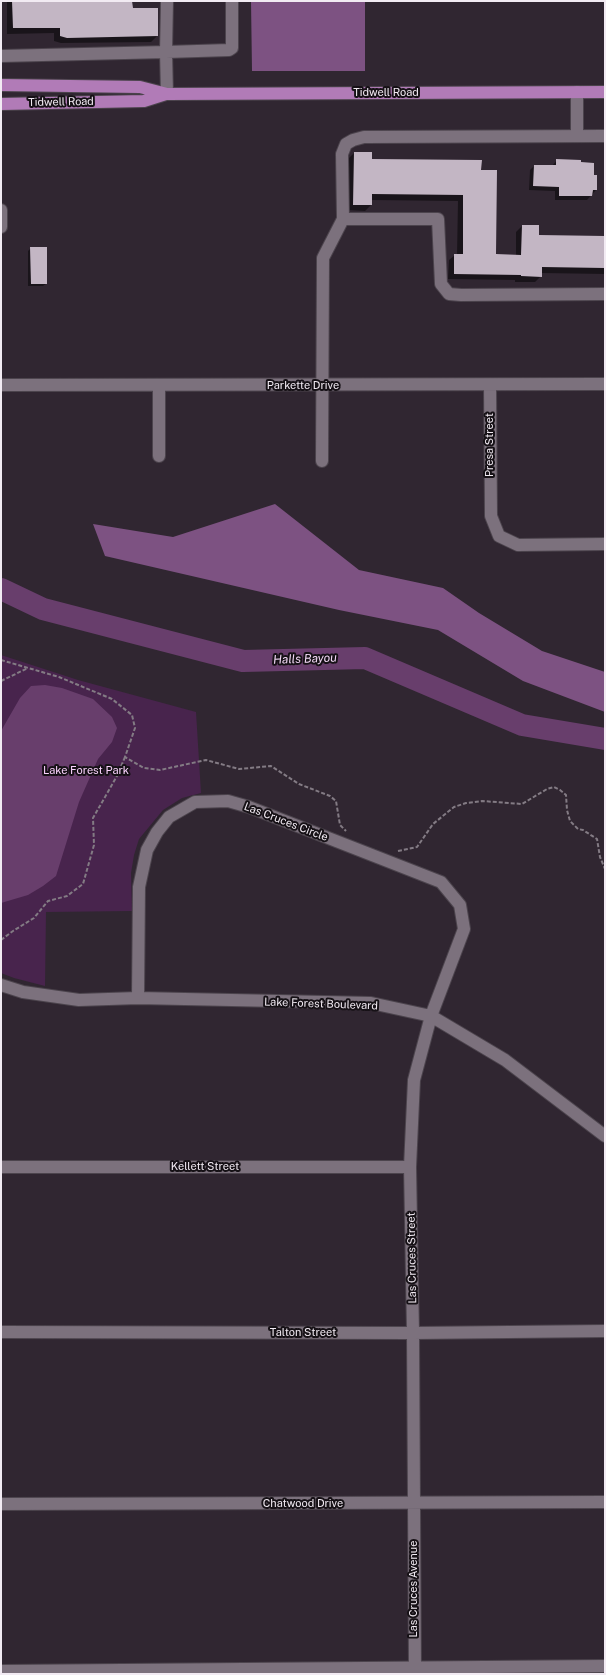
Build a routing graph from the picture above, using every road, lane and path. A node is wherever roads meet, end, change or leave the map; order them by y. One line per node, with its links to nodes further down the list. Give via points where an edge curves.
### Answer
1 (167, 1): 3 (street)
2 (232, 1): 3 (street, via 232,48)
3 (166, 52): 4 (street); 8 (street)
4 (1, 56)
5 (1, 85): 8 (main road, Tidwell Road, via 140,86)
6 (576, 92): 7 (main road, Tidwell Road); 8 (main road, Tidwell Road); 10 (street)
7 (605, 92)
8 (168, 94): 9 (main road, Tidwell Road, via 144,101)
9 (1, 104)
10 (577, 136): 11 (street); 13 (street, via 364,137 353,140 346,144 342,154)
11 (605, 136)
12 (1, 210): 14 (street)
13 (344, 219): 15 (street, via 438,219 441,284 449,294); 20 (street, via 323,258)
14 (1, 227)
15 (605, 294)
16 (605, 384): 17 (street, Parkette Drive)
17 (490, 385): 20 (street, Parkette Drive); 23 (street, Presa Street, via 491,516 499,536 518,545)
18 (1, 386): 19 (street, Parkette Drive)
19 (159, 386): 20 (street, Parkette Drive); 21 (street)
20 (323, 386): 22 (street)
21 (159, 456)
22 (322, 461)
23 (605, 544)
24 (1, 660): 25 (path)
25 (29, 668): 26 (path); 27 (path, via 59,677 112,699 132,715 135,728)
26 (1, 681)
27 (126, 757): 28 (path, via 144,768 160,770 206,760 240,769 271,766 299,784 330,796 336,801 340,825); 31 (path, via 93,818 94,845 83,884 67,896 48,901 34,918)
28 (351, 833)
29 (396, 850): 30 (path, via 400,852 416,847 433,824 454,807 482,801 522,804 554,787 566,795 570,821 578,829 597,839)
30 (605, 869)
31 (1, 940)
32 (1, 984): 33 (street, Lake Forest Boulevard, via 23,992 79,1000)
33 (138, 998): 34 (street, Lake Forest Boulevard, via 370,1004); 34 (street, Las Cruces Circle, via 139,887 147,850 169,817 195,802 228,801 441,882 460,905 464,929)
34 (431, 1016): 35 (street, Lake Forest Boulevard, via 505,1060); 37 (street, Las Cruces Street, via 414,1080)
35 (605, 1136)
36 (1, 1167): 37 (street, Kellett Street)
37 (410, 1167): 40 (street, Las Cruces Street)
38 (605, 1331): 40 (street, Talton Street)
39 (1, 1332): 40 (street, Talton Street)
40 (413, 1333): 42 (street, Las Cruces Street)
41 (605, 1502): 42 (street, Chatwood Drive)
42 (414, 1503): 43 (street, Chatwood Drive); 45 (street, Las Cruces Avenue)
43 (1, 1504)
44 (605, 1666): 45 (street)
45 (415, 1670): 46 (street)
46 (1, 1671)

